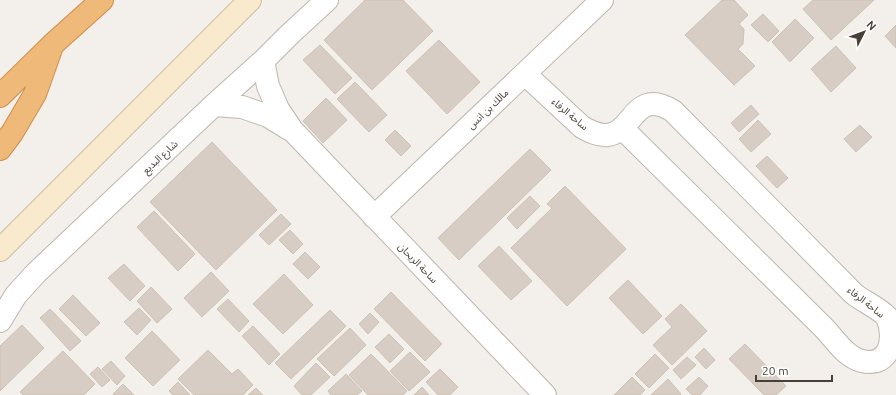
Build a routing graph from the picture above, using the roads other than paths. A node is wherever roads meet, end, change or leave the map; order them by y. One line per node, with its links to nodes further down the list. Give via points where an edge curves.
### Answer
1 (102, 0): 5 (highway)
2 (250, 0): 14 (main road)
3 (327, 0): 6 (street, شارع البديع)
4 (602, 0): 7 (street, مالك بن انس)
5 (52, 45): 8 (highway); 12 (highway, via 35,94)
6 (263, 61): 9 (street, شارع البديع); 11 (street, ساحة الريحان, via 268,86 278,109)
7 (525, 74): 10 (street, ساحة الرفاء, via 590,132 608,135); 13 (street, مالك بن انس)
8 (0, 96)
9 (214, 105): 11 (street, ساحة الريحان, via 242,107 268,116); 15 (street, شارع البديع, via 36,273 16,295)
10 (622, 128): 10 (street, ساحة الرفاء, via 640,108 648,105 658,104 673,111 854,294 886,316 891,323 895,340 887,355 871,362 850,356)
11 (292, 130): 13 (street, ساحة الريحان)
12 (0, 149)
13 (374, 217): 16 (street, ساحة الريحان)
14 (0, 250)
15 (0, 321)
16 (545, 395)

